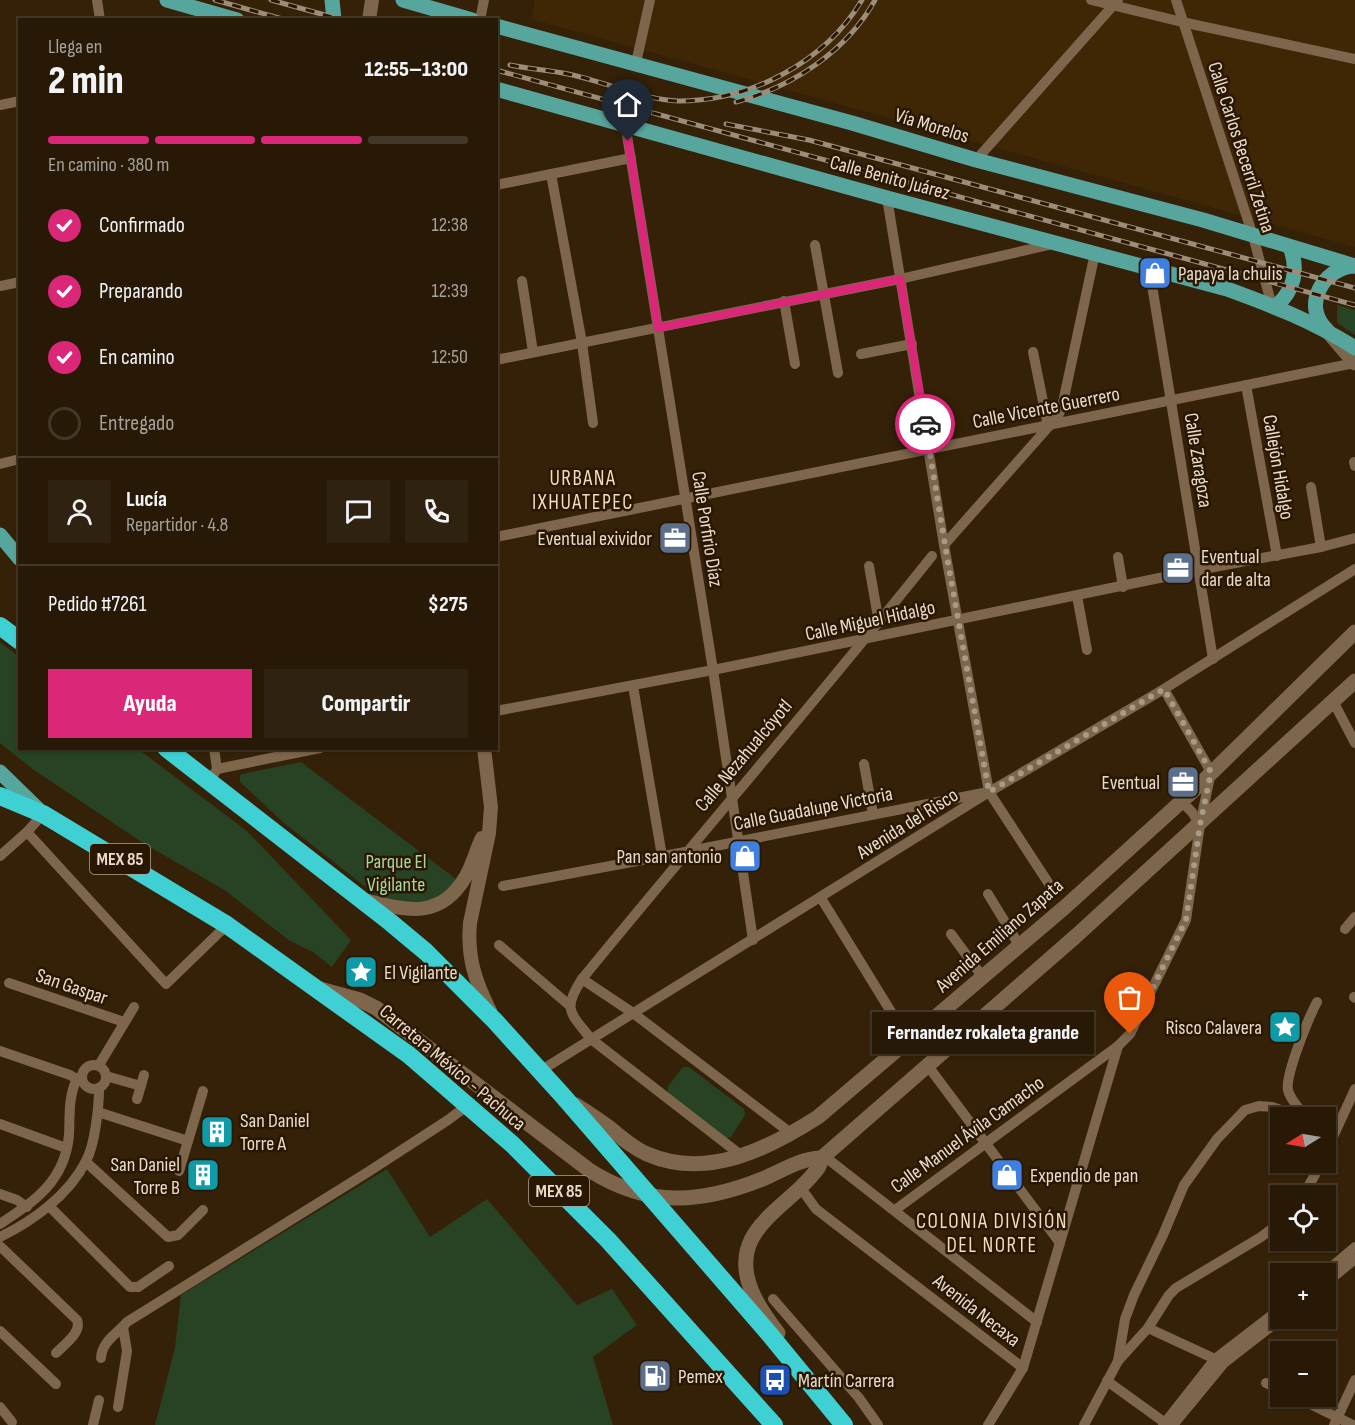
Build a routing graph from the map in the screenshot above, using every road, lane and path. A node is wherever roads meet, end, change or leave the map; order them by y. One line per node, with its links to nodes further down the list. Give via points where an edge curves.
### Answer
1 (97, 0): 11 (street)
2 (167, 0): 12 (main road)
3 (332, 0): 13 (main road)
4 (372, 0): 14 (street)
5 (403, 0): 15 (main road)
6 (484, 0): 16 (street)
7 (650, 0): 20 (street)
8 (1091, 0): 10 (street)
9 (1176, 0): 17 (street, Calle Carlos Becerril Zetina)
10 (1116, 2): 17 (street); 26 (street)
11 (100, 18)
12 (230, 18)
13 (334, 18)
14 (369, 18)
15 (465, 18)
16 (480, 18)
17 (1182, 22): 19 (street); 30 (street, Calle Carlos Becerril Zetina)
18 (498, 27): 20 (main road, Vía Morelos)
19 (1355, 59)
20 (636, 63): 26 (main road, Vía Morelos)
21 (498, 90): 24 (main road, Calle Benito Juárez)
22 (18, 101): 23 (street)
23 (0, 105)
24 (625, 123): 25 (street, Calle Porfirio Díaz); 29 (main road, Calle Benito Juárez)
25 (631, 158): 27 (street); 44 (street, Calle Porfirio Díaz)
26 (976, 160): 30 (main road, Vía Morelos)
27 (551, 174): 28 (street); 46 (street)
28 (498, 185)
29 (887, 198): 31 (main road, Calle Benito Juárez); 37 (street)
30 (1253, 236): 33 (main road, Vía Morelos); 43 (street, Calle Carlos Becerril Zetina)
31 (1057, 244): 34 (main road, Calle Benito Juárez); 37 (street)
32 (815, 245): 41 (street)
33 (1290, 247): 35 (main road, Vía Morelos); 43 (main road, via 1295,263 1293,280 1286,295)
34 (1095, 253): 36 (main road, Calle Benito Juárez); 59 (street, via 1062,407)
35 (1355, 266): 45 (main road, via 1334,271 1319,287 1317,314)
36 (1149, 267): 43 (main road, Calle Benito Juárez); 57 (street, Calle Zaragoza)
37 (900, 279): 41 (street); 47 (street)
38 (522, 281): 49 (street)
39 (18, 282): 40 (street)
40 (0, 286)
41 (824, 293): 42 (street); 55 (street)
42 (784, 302): 44 (street); 54 (street)
43 (1273, 306): 45 (main road)
44 (658, 328): 46 (street); 64 (street, Calle Porfirio Díaz)
45 (1328, 331): 48 (main road); 53 (main road)
46 (582, 343): 49 (street); 58 (street)
47 (912, 344): 51 (street); 60 (street)
48 (1355, 348)
49 (534, 352): 52 (street)
50 (1033, 352): 59 (street)
51 (861, 354)
52 (498, 360)
53 (1355, 363): 56 (street, Calle Vicente Guerrero)
54 (795, 364)
55 (838, 373)
56 (1246, 384): 57 (street, Calle Vicente Guerrero); 71 (street, Callejón Hidalgo)
57 (1172, 399): 59 (street, Calle Vicente Guerrero); 76 (street, Calle Zaragoza)
58 (593, 423)
59 (1048, 426): 60 (street, Calle Vicente Guerrero); 68 (street)
60 (929, 448): 64 (street, Calle Vicente Guerrero); 68 (street)
61 (18, 460): 62 (street)
62 (0, 464)
63 (1311, 487): 69 (street)
64 (684, 498): 66 (street, Calle Vicente Guerrero); 87 (street, Calle Porfirio Díaz)
65 (0, 535): 72 (main road)
66 (498, 537)
67 (1355, 538): 69 (street, Calle Miguel Hidalgo)
68 (945, 545): 79 (street)
69 (1321, 547): 71 (street, Calle Miguel Hidalgo)
70 (932, 556): 80 (street, Calle Nezahualcóyotl)
71 (1277, 556): 76 (street, Calle Miguel Hidalgo)
72 (18, 557)
73 (1118, 557): 77 (street)
74 (869, 566): 80 (street)
75 (1355, 569): 86 (street, Avenida del Risco)
76 (1198, 570): 77 (street, Calle Miguel Hidalgo); 86 (street, Calle Zaragoza)
77 (1123, 587): 78 (street, Calle Miguel Hidalgo)
78 (1077, 596): 79 (street, Calle Miguel Hidalgo); 85 (street)
79 (957, 620): 84 (street, Calle Miguel Hidalgo); 104 (street)
80 (879, 623): 84 (street, Calle Nezahualcóyotl)
81 (0, 626): 83 (highway)
82 (1355, 632): 102 (main road, Avenida Emiliano Zapata)
83 (18, 640)
84 (863, 640): 87 (street, Calle Miguel Hidalgo); 106 (street, Calle Nezahualcóyotl)
85 (1087, 650)
86 (1213, 659): 90 (street, Avenida del Risco)
87 (713, 670): 89 (street, Calle Miguel Hidalgo); 106 (street, Calle Porfirio Díaz)
88 (1355, 681): 91 (main road)
89 (633, 686): 92 (street, Calle Miguel Hidalgo); 116 (street)
90 (1164, 689): 102 (street); 104 (street, Avenida del Risco)
91 (1333, 701): 93 (street); 111 (main road)
92 (498, 711)
93 (1355, 743)
94 (169, 750): 100 (highway)
95 (180, 750): 100 (main road)
96 (214, 750): 103 (street)
97 (312, 750): 103 (street)
98 (484, 750): 110 (street, via 491,798)
99 (864, 764): 109 (street)
100 (193, 768): 103 (highway)
101 (0, 772): 108 (main road, MEX 85)
102 (1211, 772): 107 (main road, Avenida Emiliano Zapata); 111 (street)
103 (213, 775): 121 (highway)
104 (989, 792): 109 (street, Calle Guadalupe Victoria); 118 (street); 120 (street, Avenida del Risco)
105 (0, 796): 108 (highway, Carretera México - Pachuca)
106 (732, 797): 113 (street, Calle Porfirio Díaz); 114 (street, Calle Nezahualcóyotl)
107 (1181, 801): 111 (street); 128 (main road, Avenida Emiliano Zapata)
108 (43, 814): 112 (street); 123 (highway, Carretera México - Pachuca / MEX 85)
109 (873, 814): 113 (street, Calle Guadalupe Victoria)
110 (489, 822): 121 (street, via 466,876 446,900 413,910); 137 (street, via 469,938 480,992)
111 (1200, 825): 141 (street, via 1186,920 1130,1034); 144 (main road)
112 (27, 832): 115 (street); 123 (street, via 166,984)
113 (739, 842): 114 (street, Calle Guadalupe Victoria); 126 (street, Calle Porfirio Díaz)
114 (685, 852): 116 (street, Calle Guadalupe Victoria); 130 (street, Calle Nezahualcóyotl)
115 (0, 856)
116 (662, 856): 117 (street, Calle Guadalupe Victoria)
117 (503, 886)
118 (1051, 887)
119 (988, 894): 128 (street)
120 (821, 898): 126 (street, Avenida del Risco); 140 (street)
121 (362, 899): 137 (highway, via 426,952)
122 (1355, 917): 124 (street)
123 (227, 925): 132 (highway, Carretera México - Pachuca / MEX 85)
124 (1345, 929)
125 (951, 934): 129 (street)
126 (753, 940): 136 (street, Avenida del Risco)
127 (499, 945): 134 (street)
128 (1019, 945): 129 (main road, Avenida Emiliano Zapata)
129 (982, 976): 140 (main road, Avenida Emiliano Zapata)
130 (582, 979): 134 (street, Calle Nezahualcóyotl); 136 (street)
131 (4, 982): 138 (street, San Gaspar)
132 (316, 988): 155 (highway, Carretera México - Pachuca / MEX 85, via 409,1055); 166 (main road, via 376,1008 589,1170 637,1194 666,1198 705,1196)
133 (1317, 1002): 157 (street, via 1288,1086)
134 (570, 1005): 139 (street, via 572,1014)
135 (134, 1007): 138 (street)
136 (633, 1013): 139 (street, Avenida del Risco); 161 (street)
137 (495, 1021): 145 (highway)
138 (124, 1022): 143 (street)
139 (591, 1038): 145 (street, Avenida del Risco); 165 (street)
140 (909, 1041): 161 (main road, Avenida Emiliano Zapata)
141 (1118, 1046): 163 (street, Calle Manuel Ávila Camacho); 179 (street)
142 (0, 1051): 148 (street)
143 (99, 1065): 147 (street); 148 (street, via 87,1066)
144 (927, 1066): 163 (street); 166 (main road)
145 (540, 1071): 153 (highway)
146 (144, 1075): 149 (street)
147 (106, 1076): 149 (street); 150 (street)
148 (79, 1078): 150 (street, via 88,1087); 164 (street, via 70,1104)
149 (141, 1086): 154 (street)
150 (99, 1088): 158 (street)
151 (1355, 1089): 159 (street)
152 (203, 1091): 162 (street)
153 (563, 1096): 165 (main road, Avenida Emiliano Zapata, via 646,1154 693,1164); 201 (highway)
154 (137, 1099)
155 (468, 1105): 190 (street); 214 (highway, Carretera México - Pachuca / MEX 85, via 608,1240)
156 (1272, 1107): 197 (street, via 1245,1110 1217,1139 1184,1185 1134,1295 1125,1319)
157 (1298, 1107)
158 (98, 1112): 162 (street); 168 (street)
159 (1336, 1121)
160 (0, 1124): 164 (street)
161 (792, 1134): 165 (main road, Avenida Emiliano Zapata)
162 (188, 1141): 169 (street)
163 (985, 1142): 175 (street, Calle Manuel Ávila Camacho); 179 (street)
164 (66, 1148): 167 (street)
165 (742, 1156)
166 (823, 1157): 170 (main road); 175 (street, Avenida Necaxa)
167 (62, 1163): 168 (street); 173 (street, via 51,1184)
168 (83, 1166): 172 (street); 174 (street, via 168,1237 178,1235)
169 (179, 1171)
170 (800, 1187): 198 (street, Avenida Necaxa, via 816,1209); 201 (main road, via 761,1223 748,1248 746,1265 757,1302)
171 (0, 1194): 173 (street)
172 (49, 1206): 178 (street); 185 (street, via 130,1287 138,1287)
173 (27, 1207): 176 (street)
174 (203, 1210)
175 (895, 1210): 189 (street, Avenida Necaxa)
176 (0, 1224)
177 (1270, 1230): 192 (street, via 1176,1288)
178 (0, 1237)
179 (1059, 1243): 189 (street)
180 (0, 1246): 194 (street, via 77,1320 78,1330)
181 (1355, 1247): 184 (street)
182 (1151, 1248): 200 (street, via 1120,1319)
183 (1355, 1259): 186 (street)
184 (1336, 1263)
185 (170, 1266)
186 (1336, 1275)
187 (773, 1299): 216 (street)
188 (1270, 1316): 196 (street)
189 (1037, 1322): 198 (street)
190 (123, 1327): 195 (street, via 107,1342); 207 (street, via 128,1351)
191 (1270, 1327): 212 (street, via 1224,1362)
192 (1148, 1328): 196 (street); 197 (street)
193 (0, 1331): 203 (street)
194 (56, 1353)
195 (101, 1358)
196 (1215, 1359): 212 (street)
197 (1118, 1361): 200 (street)
198 (1023, 1368): 217 (street)
199 (1355, 1380): 209 (street)
200 (1107, 1381): 210 (street); 212 (street)
201 (811, 1383): 215 (highway)
202 (1266, 1383): 204 (street)
203 (56, 1384)
204 (1270, 1385)
205 (99, 1400): 213 (street)
206 (0, 1407): 211 (street)
207 (118, 1407)
208 (1312, 1407): 209 (street)
209 (1335, 1421): 218 (street)
210 (1089, 1423)
211 (14, 1424)
212 (1166, 1424)
213 (93, 1425)
214 (774, 1425)
215 (844, 1425)
216 (878, 1425)
217 (988, 1425)
218 (1353, 1425)

